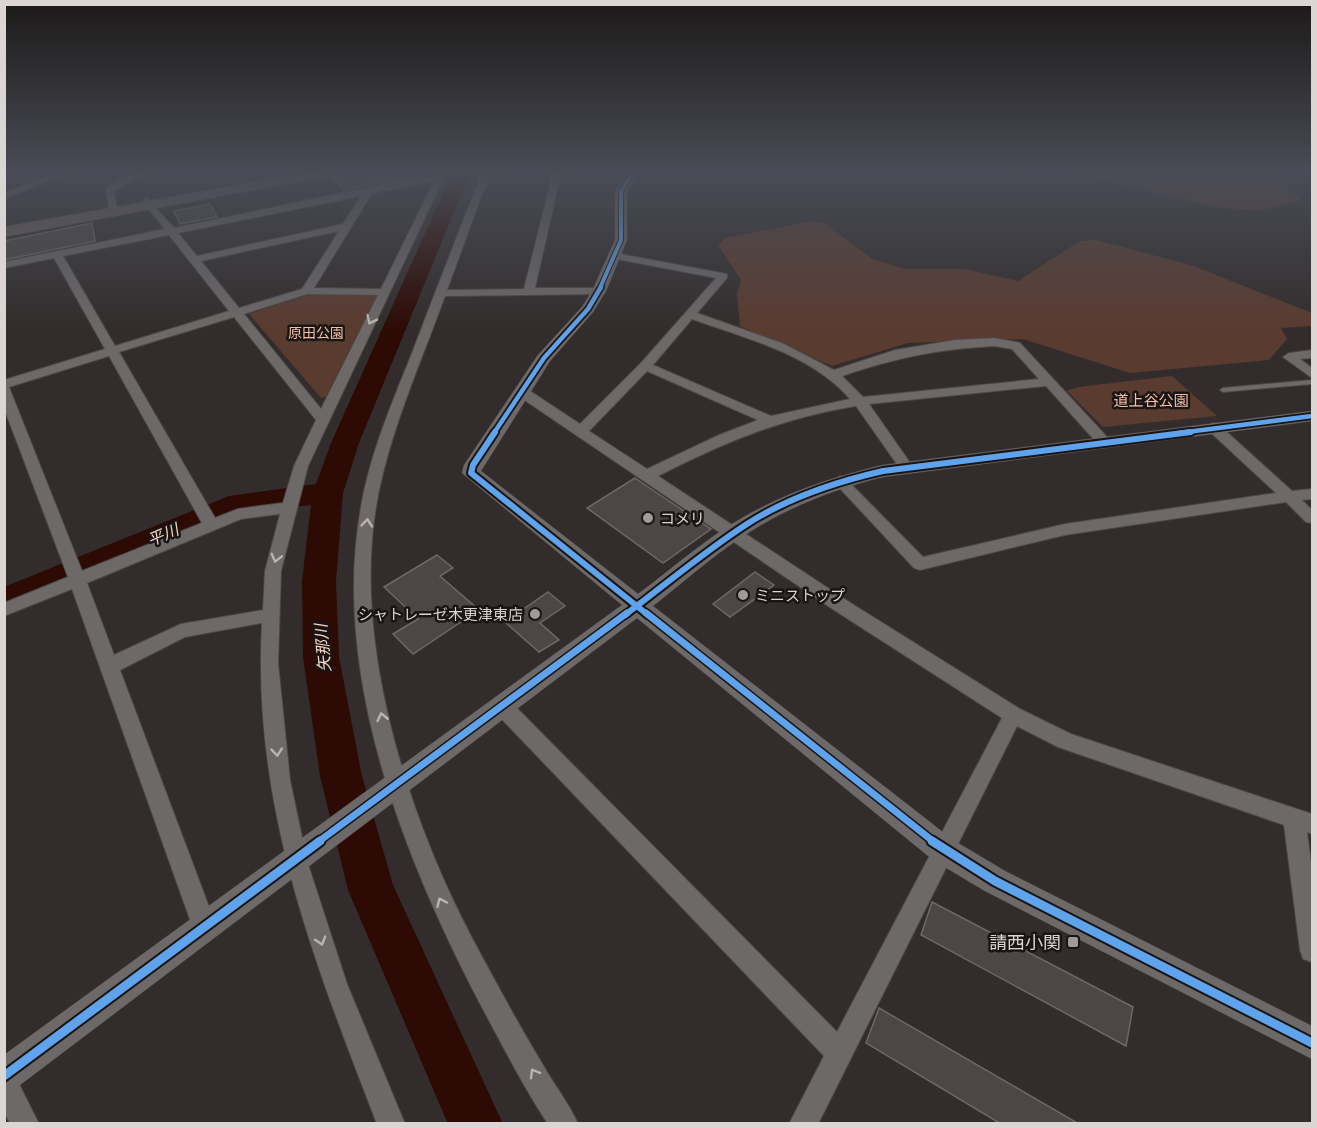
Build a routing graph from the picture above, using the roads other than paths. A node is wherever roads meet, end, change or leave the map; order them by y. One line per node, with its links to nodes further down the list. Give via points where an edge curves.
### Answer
1 (36, 226): 9 (main road)
2 (165, 226): 10 (street)
3 (201, 226): 10 (street)
4 (347, 226): 13 (street); 15 (street)
5 (416, 226): 17 (street)
6 (466, 226): 19 (street)
7 (545, 226): 18 (street)
8 (621, 226): 12 (street)
9 (4, 232)
10 (170, 232): 11 (street); 13 (street)
11 (57, 254): 14 (street); 22 (street)
12 (615, 256): 16 (street); 21 (street, via 723,276)
13 (192, 260): 20 (street)
14 (4, 265)
15 (306, 291): 17 (street); 20 (street)
16 (599, 291): 18 (street); 32 (street, via 544,358)
17 (385, 292): 35 (street, one-way to 35)
18 (530, 292): 19 (street)
19 (440, 293): 56 (street, one-way to 19, via 374,684 366,627 363,576 368,512 379,456)
20 (236, 313): 22 (street); 35 (street)
21 (690, 314): 24 (street); 26 (street, via 785,351)
22 (112, 351): 29 (street); 47 (street)
23 (1312, 354): 25 (street, via 1289,357)
24 (645, 366): 36 (street); 38 (street)
25 (1312, 374)
26 (832, 375): 27 (street, via 895,354 994,342 1016,346); 33 (street)
27 (1047, 382): 33 (street); 39 (street)
28 (1312, 382): 31 (lane)
29 (4, 384)
30 (4, 389): 49 (street)
31 (1223, 390)
32 (522, 392): 38 (street); 50 (street, via 471,473)
33 (860, 403): 36 (street); 40 (street)
34 (1312, 416): 37 (street)
35 (322, 419): 45 (street)
36 (771, 421): 41 (street, via 728,436)
37 (1213, 427): 39 (street); 44 (street)
38 (581, 431): 41 (street)
39 (1103, 441): 40 (street)
40 (906, 467): 42 (street)
41 (647, 475): 48 (street)
42 (840, 481): 44 (street, via 920,564 1052,530); 48 (street, via 770,510)
43 (1312, 494): 44 (street)
44 (1290, 497): 46 (street)
45 (291, 501): 47 (street); 52 (street, one-way to 52, via 273,572)
46 (1312, 518)
47 (208, 520): 49 (street)
48 (734, 534): 50 (street); 55 (street)
49 (76, 575): 51 (street); 53 (street)
50 (634, 606): 54 (street); 58 (street)
51 (4, 610)
52 (271, 615): 53 (street, via 181,631); 59 (street, one-way to 59, via 269,663 274,722 280,780)
53 (110, 666): 60 (street)
54 (501, 705): 56 (street); 63 (street)
55 (1013, 715): 57 (street, via 1065,741); 58 (street)
56 (398, 786): 59 (street); 68 (street, one-way to 56, via 454,930 414,838)
57 (1303, 821): 61 (street)
58 (944, 850): 62 (street, via 995,881); 63 (street)
59 (296, 861): 60 (street); 67 (street, one-way to 67, via 334,984)
60 (205, 928): 64 (street)
61 (1312, 950)
62 (1312, 1043)
63 (839, 1053): 69 (street)
64 (4, 1076)
65 (4, 1081): 66 (street)
66 (25, 1124)
67 (391, 1124)
68 (564, 1124)
69 (803, 1124)

